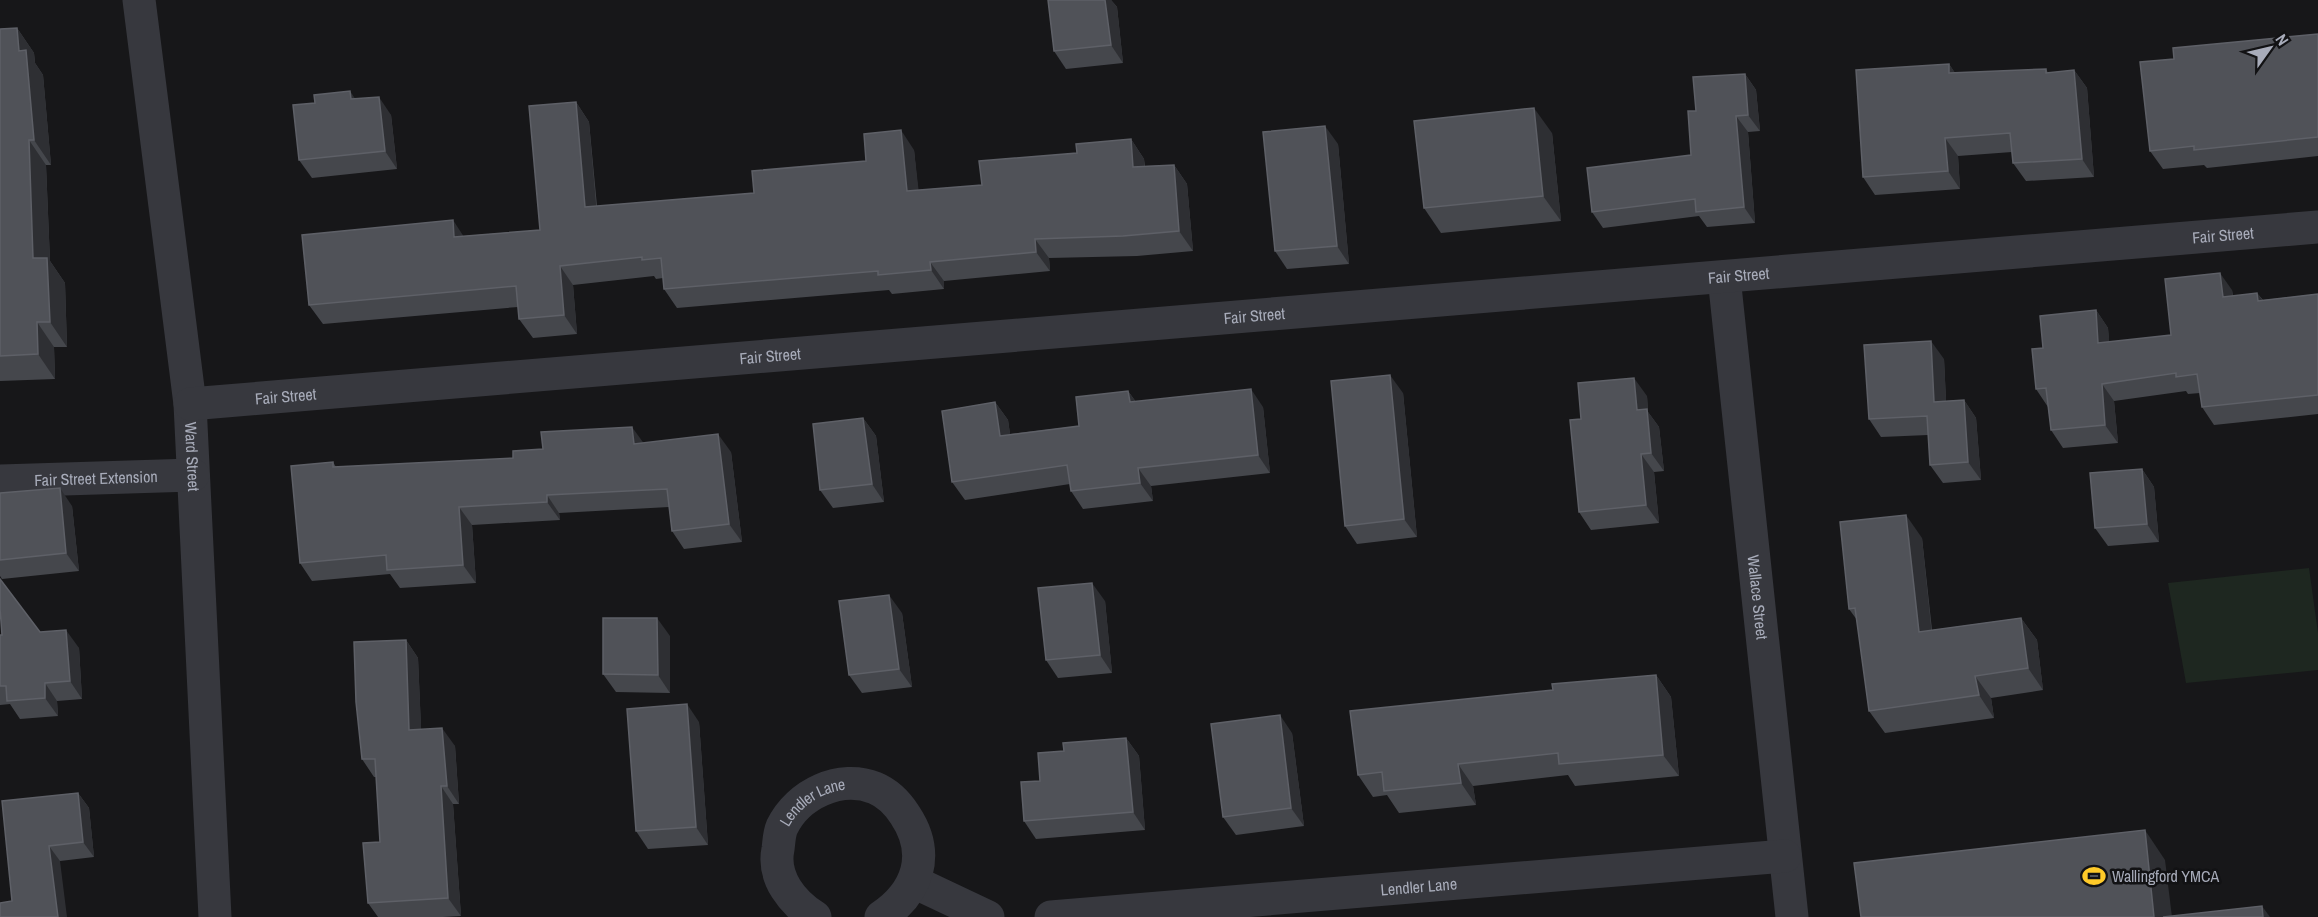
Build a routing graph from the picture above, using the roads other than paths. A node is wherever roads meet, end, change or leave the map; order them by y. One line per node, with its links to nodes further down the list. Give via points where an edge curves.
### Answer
1 (139, 0): 4 (street, Ward Street)
2 (2318, 227): 3 (street, Fair Street)
3 (1724, 277): 4 (street, Fair Street); 7 (street, Wallace Street)
4 (190, 404): 5 (street, Ward Street)
5 (193, 475): 6 (street, Fair Street Extension); 9 (street, Ward Street)
6 (0, 481)
7 (1785, 856): 13 (street, Lendler Lane); 14 (street, Wallace Street)
8 (914, 882): 10 (street, Lendler Lane, via 920,855 914,828 898,804 875,788 848,784 820,789 797,805 782,828 776,856 782,882 798,906); 11 (street, Lendler Lane, via 899,905); 12 (street)
9 (215, 917)
10 (815, 917)
11 (881, 917)
12 (988, 917)
13 (1051, 917)
14 (1792, 917)

